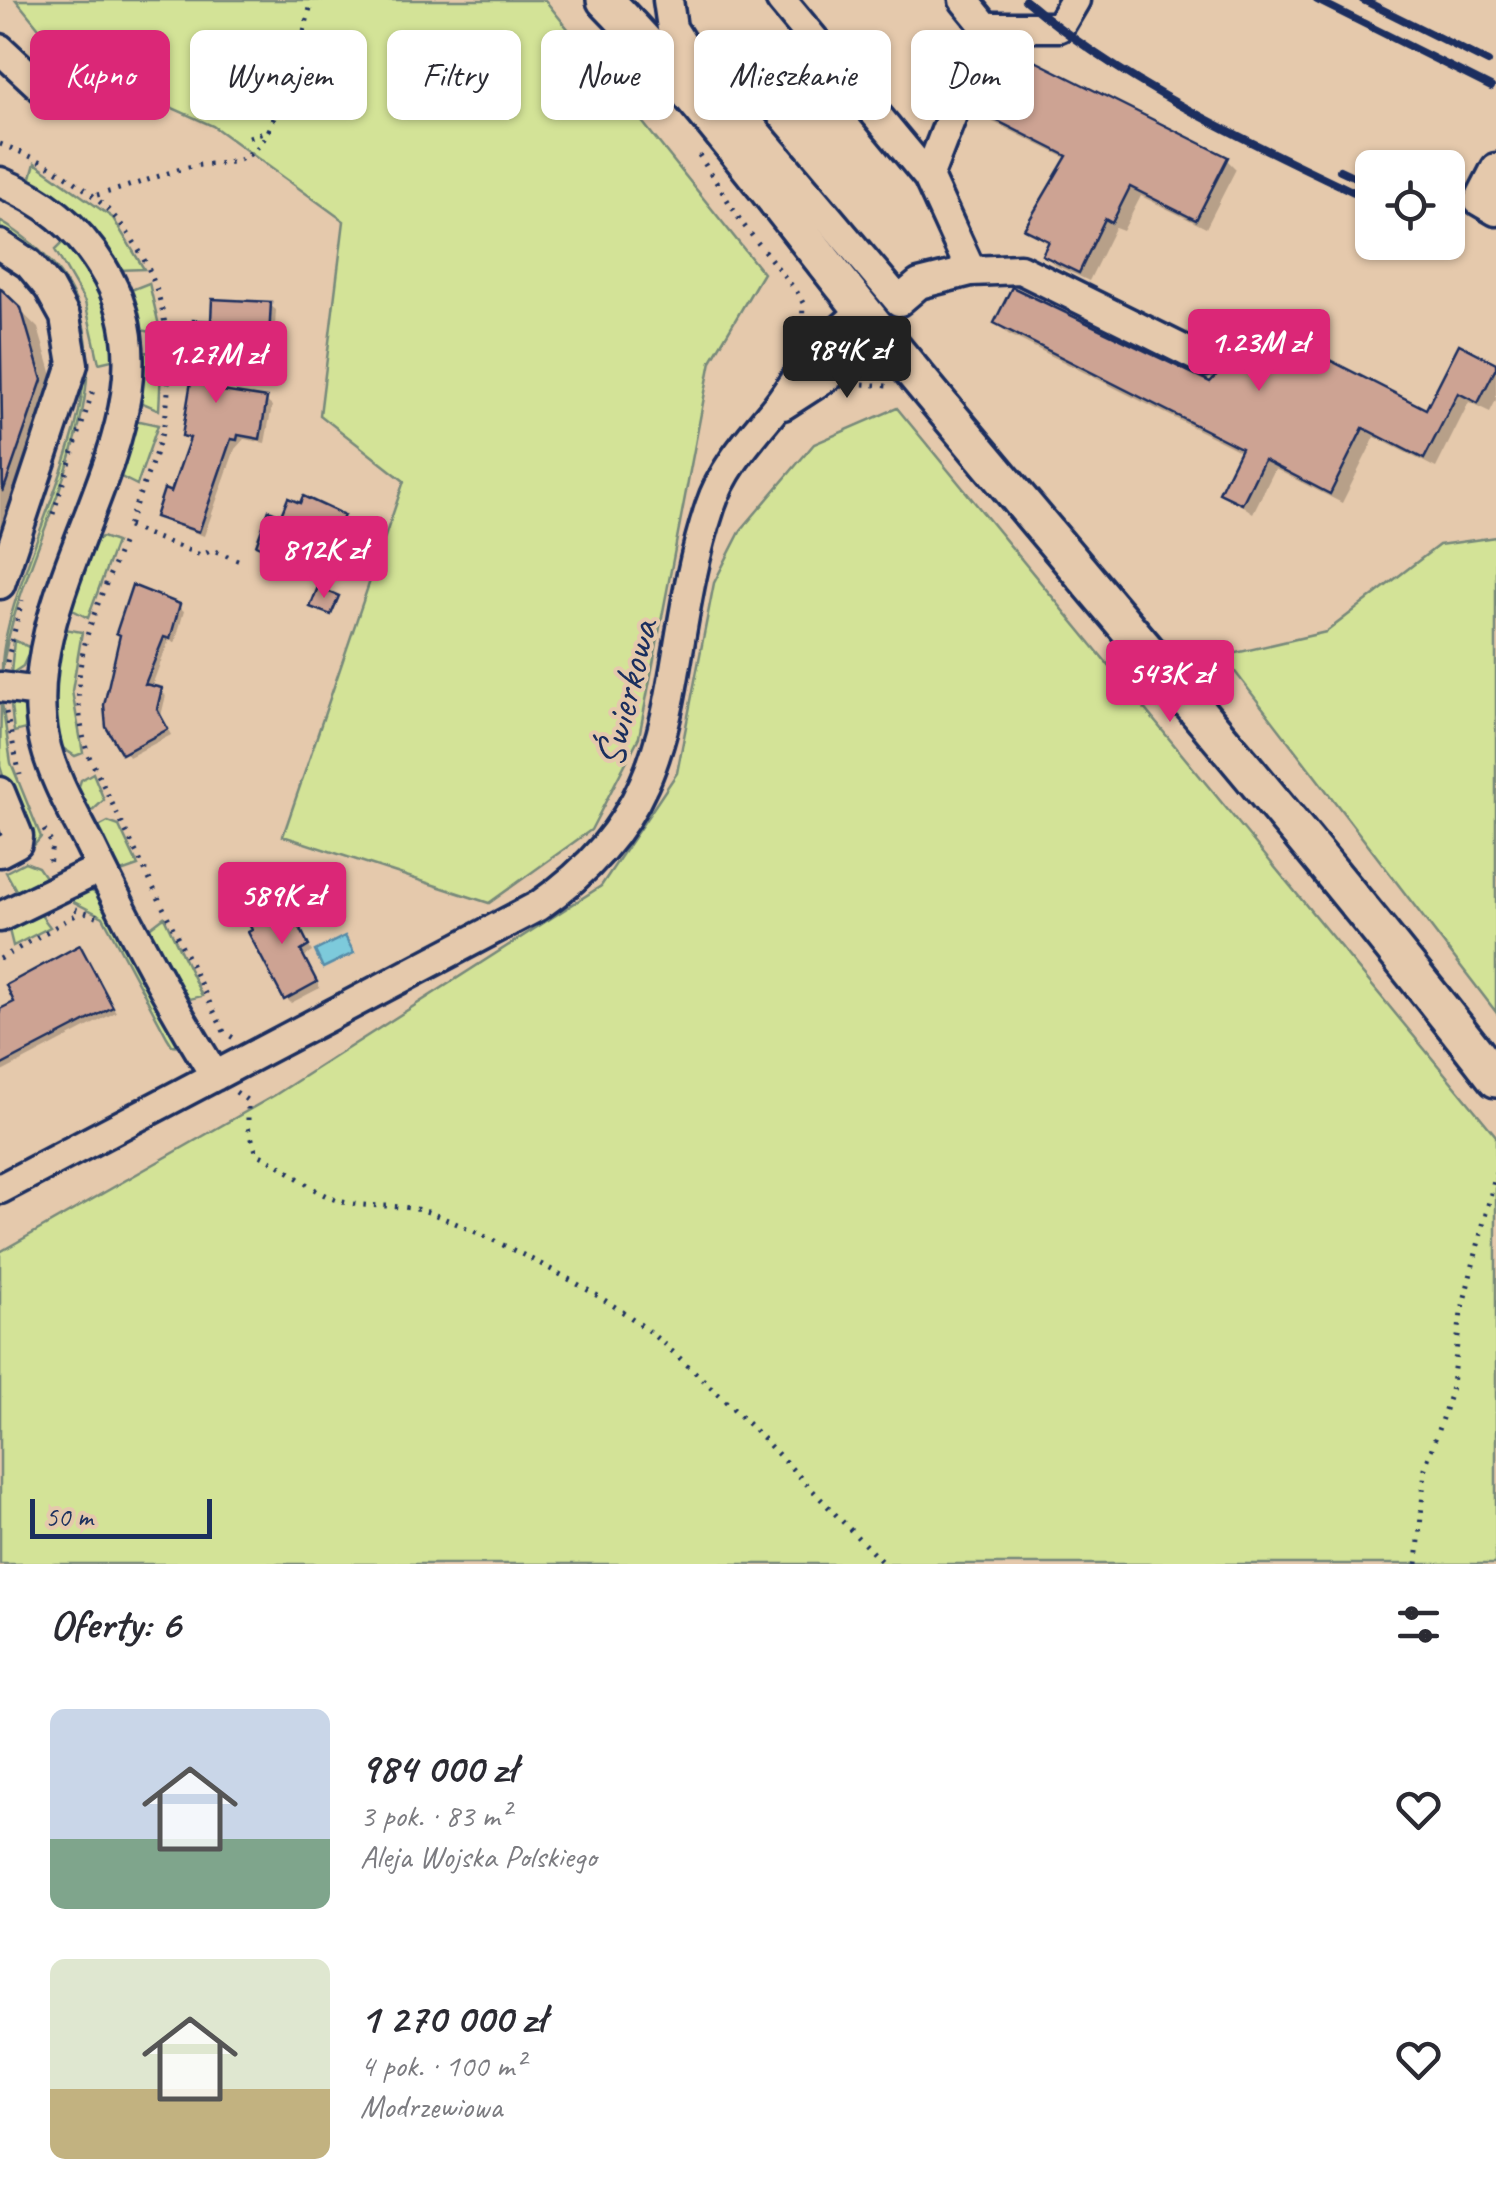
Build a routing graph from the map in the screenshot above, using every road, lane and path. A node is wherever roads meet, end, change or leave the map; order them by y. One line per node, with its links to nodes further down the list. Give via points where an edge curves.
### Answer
1 (312, 0): 10 (path)
2 (668, 0): 19 (street, via 684,47 899,301 920,284)
3 (781, 0): 14 (street)
4 (964, 0): 7 (street)
5 (1076, 0): 7 (street, via 1060,26)
6 (620, 5): 20 (main road)
7 (986, 27): 14 (street)
8 (0, 49): 9 (street)
9 (30, 77)
10 (269, 130): 11 (path); 16 (path, via 259,147 233,164 182,168)
11 (249, 137)
12 (692, 147): 22 (path, via 803,303)
13 (1496, 168): 17 (street, via 1479,201)
14 (928, 177): 19 (street)
15 (0, 182): 32 (street, via 60,215 86,241 122,308 128,344 130,386 122,419 44,640)
16 (97, 196)
17 (1496, 211)
18 (0, 245): 30 (street, via 49,288 64,317 73,364)
19 (971, 271): 23 (street, via 1020,269)
20 (863, 310): 21 (main road); 26 (street, via 812,356)
21 (885, 338): 26 (street); 40 (main road)
22 (799, 342)
23 (1206, 361)
24 (898, 391): 25 (path, via 864,383)
25 (850, 393)
26 (774, 411): 41 (street, Świerkowa, via 734,458 710,504 653,767 607,848 538,906)
27 (128, 528): 29 (path, via 201,555 213,550)
28 (122, 544): 39 (path, via 78,664 80,723 224,1032)
29 (240, 561)
30 (0, 584)
31 (0, 687): 32 (street)
32 (40, 692): 35 (street, via 44,740 58,782)
33 (0, 792): 34 (street, via 18,836)
34 (0, 852)
35 (101, 868): 37 (street); 41 (street)
36 (79, 913): 38 (path)
37 (0, 918)
38 (0, 958)
39 (240, 1042)
40 (1494, 1070)
41 (215, 1076): 43 (street, Świerkowa); 44 (path, via 248,1101 257,1154 314,1188 342,1202 430,1212 642,1326 732,1405)
42 (1496, 1173): 45 (path, via 1462,1313 1451,1392 1426,1468)
43 (0, 1190)
44 (884, 1564)
45 (1418, 1564)

